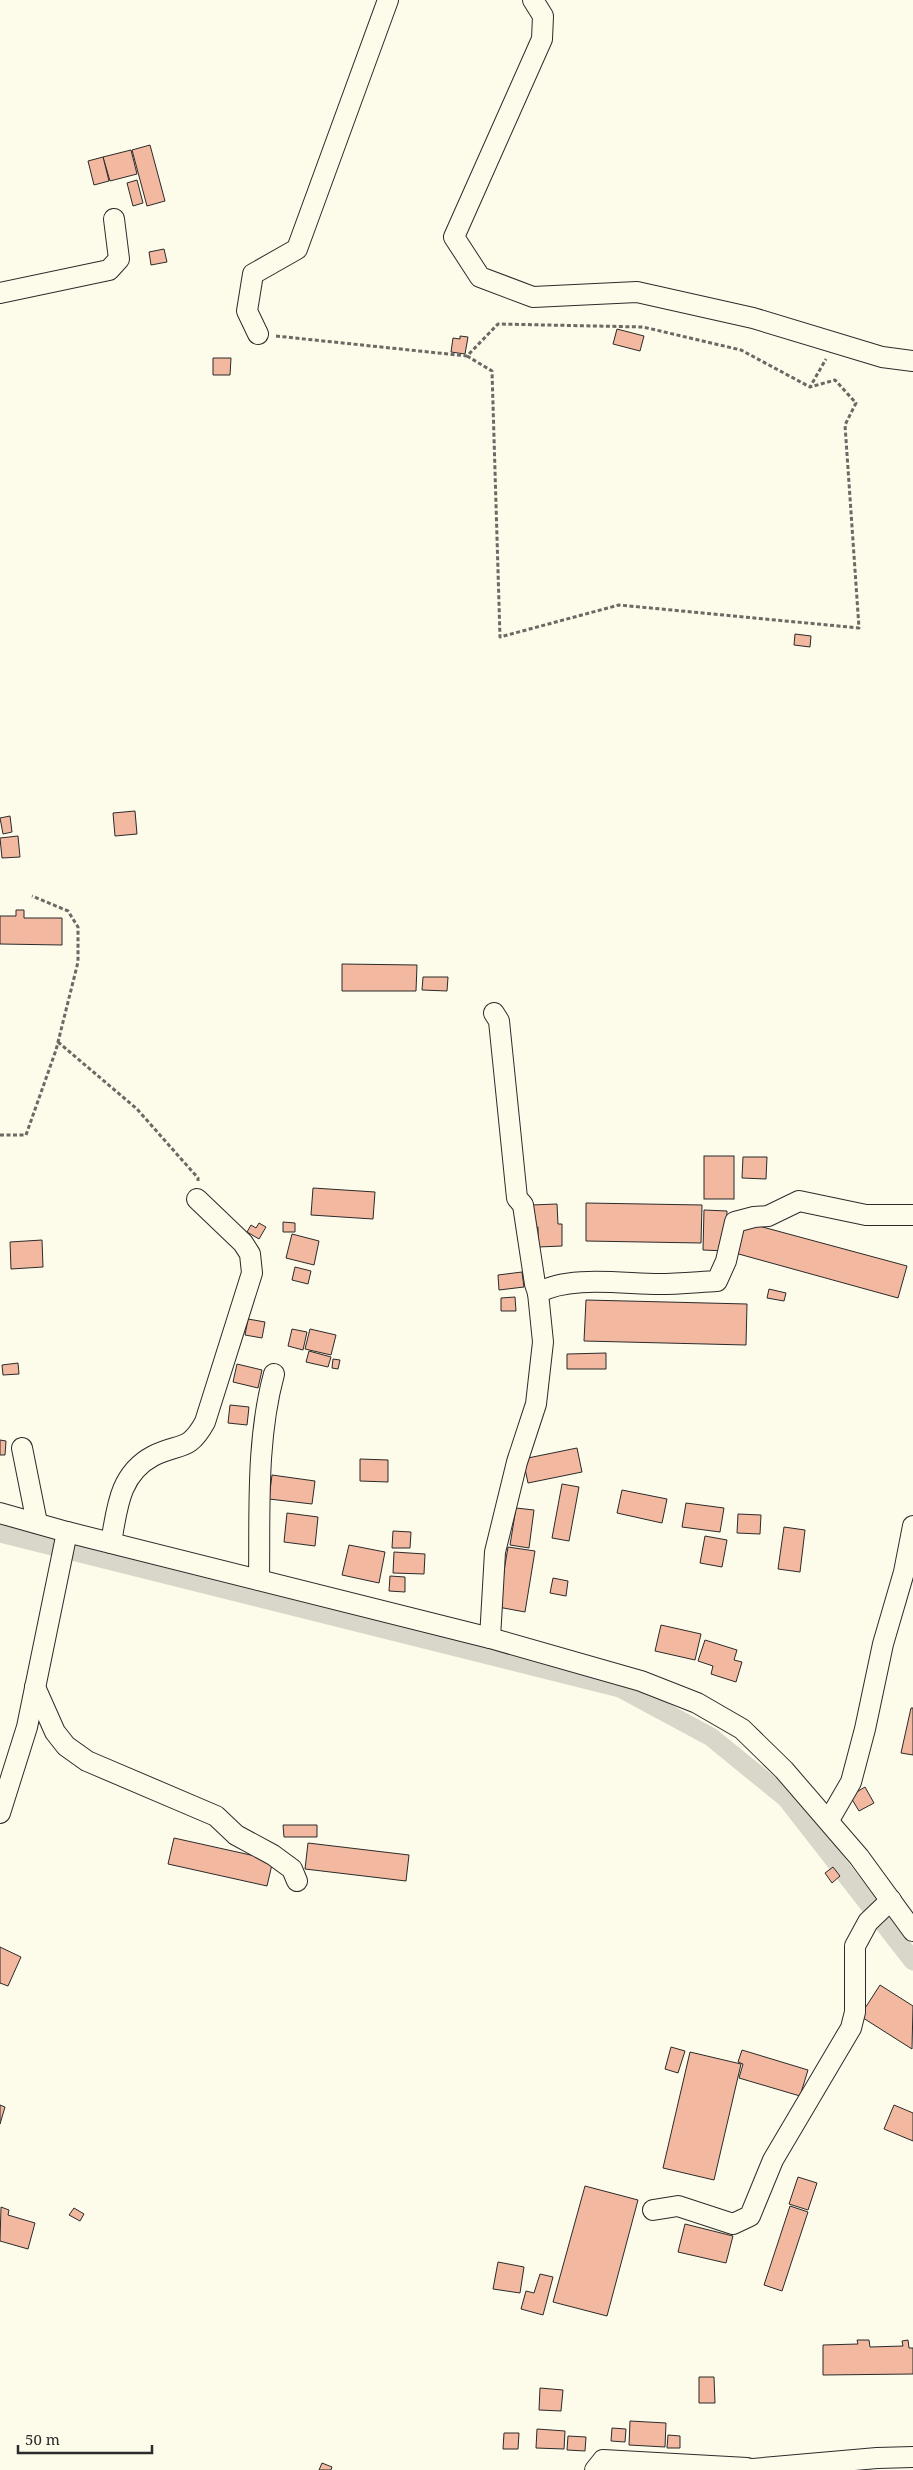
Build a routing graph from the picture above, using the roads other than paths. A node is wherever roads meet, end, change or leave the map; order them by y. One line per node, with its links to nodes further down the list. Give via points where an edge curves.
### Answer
1 (388, 0): 5 (street, via 297,249 253,274 247,311)
2 (533, 0): 6 (street, via 543,16 542,39 454,237 480,277 533,297 636,292 753,318 882,357)
3 (114, 219): 4 (street, via 119,260 109,270)
4 (0, 293)
5 (258, 334)
6 (913, 361)
7 (494, 1013): 10 (street, via 499,1021 517,1198 523,1205)
8 (197, 1198): 17 (street, via 243,1243 250,1254 252,1273 205,1422 196,1437 184,1447 153,1456 130,1477 120,1493)
9 (913, 1215): 10 (street, via 866,1215 799,1201 768,1216 735,1222 726,1261 717,1281 564,1284)
10 (538, 1293): 19 (street, via 543,1342 536,1404 517,1462 495,1552)
11 (274, 1374): 18 (street, via 267,1398 262,1441)
12 (22, 1448): 14 (street)
13 (0, 1513): 14 (street)
14 (37, 1523): 16 (street)
15 (913, 1526): 22 (street, via 851,1782)
16 (67, 1532): 17 (street); 20 (street)
17 (111, 1543): 18 (street)
18 (259, 1580): 19 (street)
19 (490, 1638): 22 (street, via 641,1681 697,1703 742,1729)
20 (35, 1687): 21 (street); 23 (street, via 54,1732 66,1746 87,1761 216,1816 236,1835 292,1869)
21 (0, 1813)
22 (829, 1820): 24 (street)
23 (297, 1881)
24 (890, 1900): 25 (street); 26 (street, via 868,1922 854,1946 855,2012 851,2028 773,2160 750,2216 733,2224 678,2206)
25 (913, 1931)
26 (653, 2210)
27 (913, 2457): 28 (street)
28 (744, 2469): 29 (street, via 603,2460)
29 (595, 2470)

